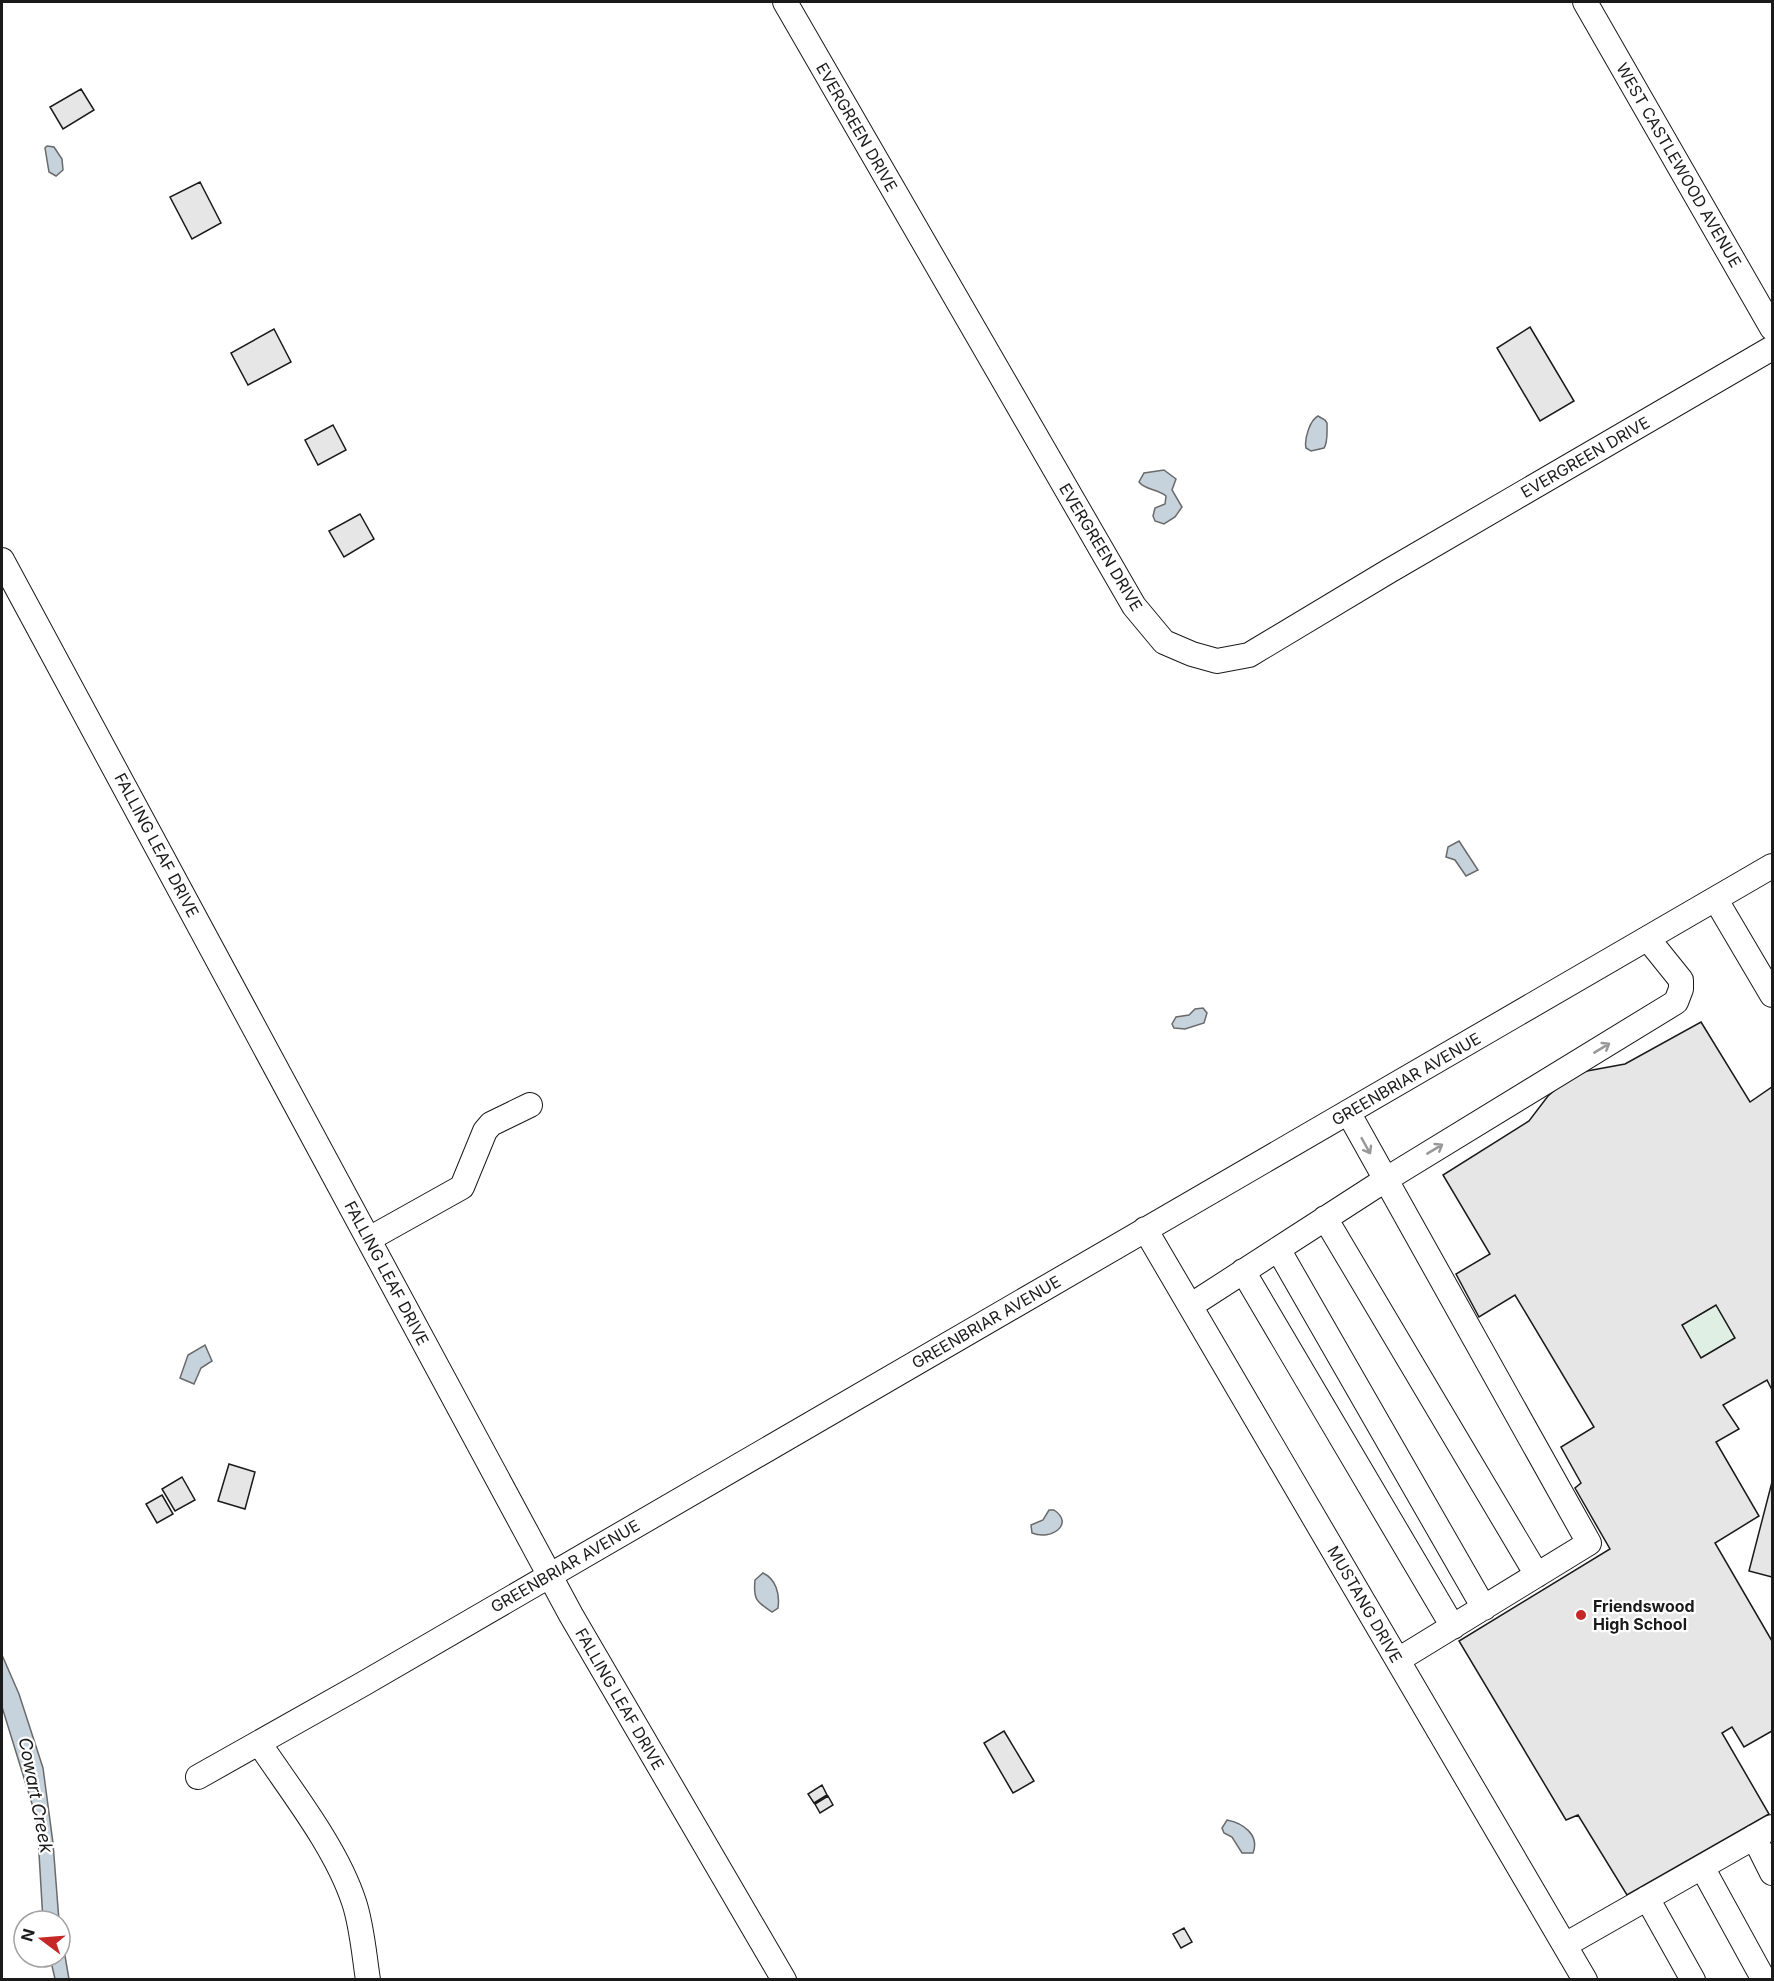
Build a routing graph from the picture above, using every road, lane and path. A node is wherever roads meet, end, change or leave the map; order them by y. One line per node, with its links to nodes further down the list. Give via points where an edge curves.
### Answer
1 (785, 2): 4 (street, EVERGREEN DRIVE, via 1134,606 1164,642 1192,654 1217,661 1250,655)
2 (1585, 2): 3 (street, WEST CASTLEWOOD AVENUE)
3 (1773, 328)
4 (1773, 348)
5 (2, 560): 15 (street, FALLING LEAF DRIVE)
6 (1773, 866): 7 (street, GREENBRIAR AVENUE)
7 (1716, 900): 8 (street, GREENBRIAR AVENUE); 9 (street)
8 (1648, 939): 11 (street, GREENBRIAR AVENUE); 12 (street, one-way to 8, via 1676,1002 1682,990 1681,980)
9 (1773, 995)
10 (530, 1105): 15 (street, via 491,1124 485,1131 462,1187)
11 (1348, 1112): 12 (street, one-way to 12); 14 (street, GREENBRIAR AVENUE)
12 (1385, 1180): 13 (street); 19 (street, via 1589,1544)
13 (1325, 1218): 16 (street); 19 (street)
14 (1145, 1229): 18 (street, MUSTANG DRIVE); 20 (street, GREENBRIAR AVENUE)
15 (369, 1239): 20 (street, FALLING LEAF DRIVE)
16 (1278, 1249): 17 (street); 21 (street)
17 (1243, 1271): 18 (street); 22 (street)
18 (1190, 1306): 23 (street, MUSTANG DRIVE)
19 (1537, 1575): 21 (street)
20 (550, 1576): 24 (street, GREENBRIAR AVENUE); 32 (street, FALLING LEAF DRIVE)
21 (1484, 1608): 22 (street)
22 (1453, 1627): 23 (street)
23 (1398, 1660): 30 (street, MUSTANG DRIVE)
24 (259, 1743): 25 (street, GREENBRIAR AVENUE); 31 (street, via 345,1877 355,1904)
25 (198, 1777)
26 (1763, 1832): 27 (street); 28 (street)
27 (1702, 1867): 29 (street); 35 (street)
28 (1773, 1873)
29 (1647, 1898): 30 (street); 34 (street)
30 (1565, 1945): 33 (street, MUSTANG DRIVE)
31 (368, 1980)
32 (784, 1980)
33 (1585, 1980)
34 (1693, 1980)
35 (1764, 1980)

